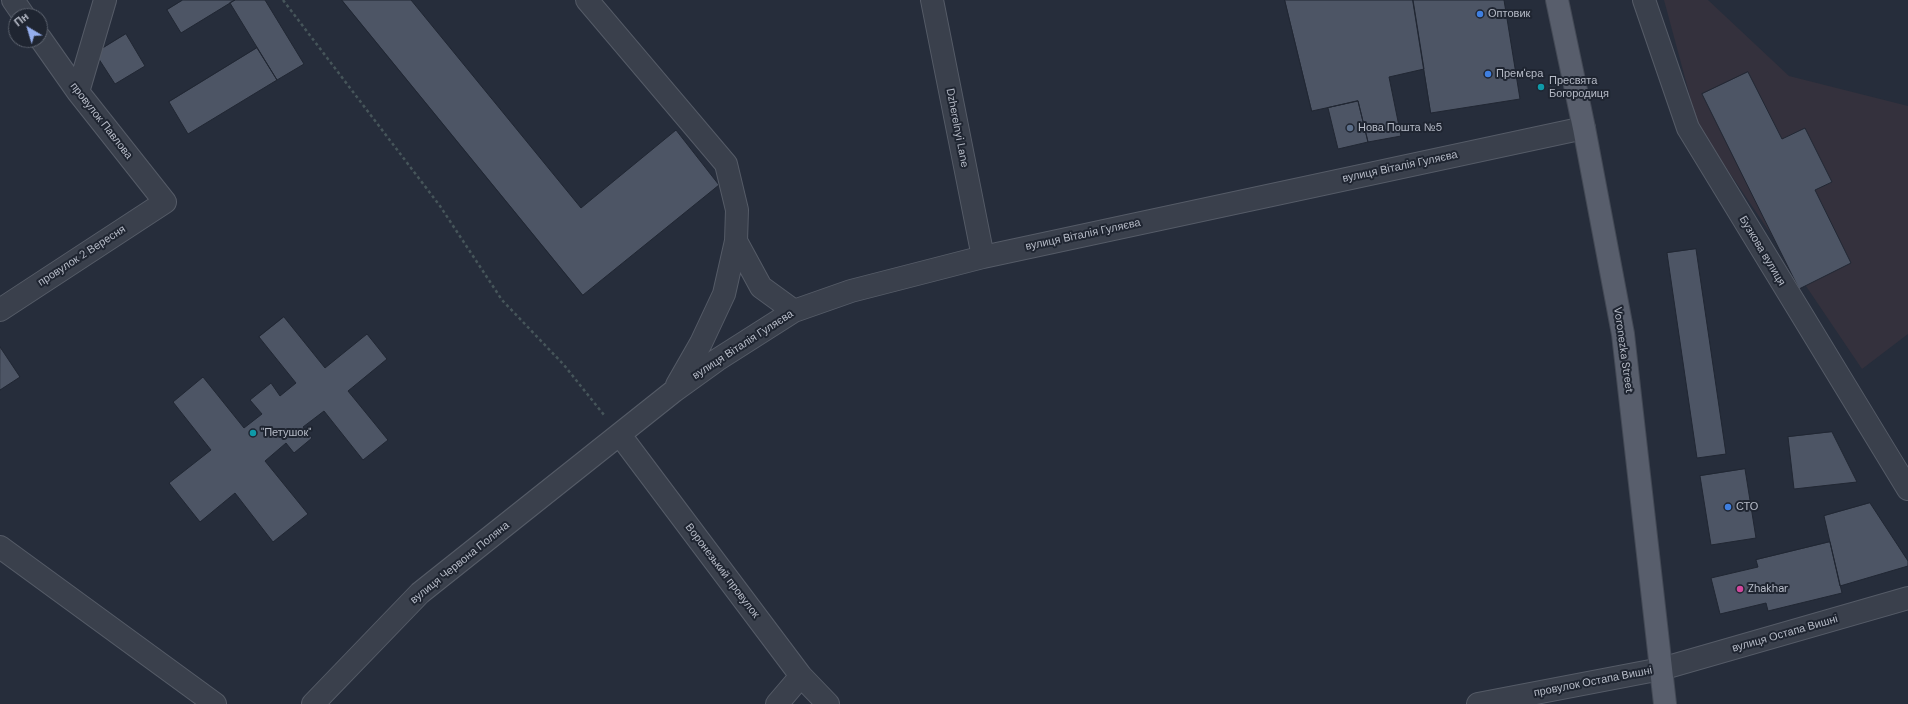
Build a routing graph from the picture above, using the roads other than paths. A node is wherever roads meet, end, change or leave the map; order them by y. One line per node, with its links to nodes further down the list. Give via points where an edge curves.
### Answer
1 (105, 0): 7 (street)
2 (587, 0): 10 (street, via 726,164 737,210)
3 (932, 0): 11 (street, Dzherelnyi Lane)
4 (1557, 0): 8 (main road, Voronezka Street)
5 (1644, 0): 16 (street, Бузкова вулиця, via 1688,128)
6 (47, 48): 7 (street, провулок Павлова)
7 (78, 92): 9 (street, провулок Павлова)
8 (1584, 128): 11 (street, вулиця Віталія Гуляєва); 19 (main road, Voronezka Street, via 1622,334)
9 (165, 202): 12 (street, провулок 2 Вересня)
10 (736, 241): 13 (street, via 761,287); 14 (street, via 724,294 701,343)
11 (982, 257): 13 (street, вулиця Віталія Гуляєва, via 851,291)
12 (0, 310)
13 (794, 311): 14 (street, вулиця Віталія Гуляєва)
14 (674, 391): 15 (street, вулиця Віталія Гуляєва)
15 (620, 435): 20 (street, Воронезький провулок); 22 (street, вулиця Червона Поляна, via 420,593)
16 (1908, 489)
17 (0, 547): 21 (street)
18 (1908, 598): 19 (street, вулиця Остапа Вишні)
19 (1661, 669): 25 (street, провулок Остапа Вишні); 26 (main road, Voronezka Street)
20 (801, 676): 23 (street); 24 (street, Воронезький провулок)
21 (215, 704)
22 (313, 704)
23 (777, 704)
24 (828, 704)
25 (1478, 704)
26 (1665, 704)

